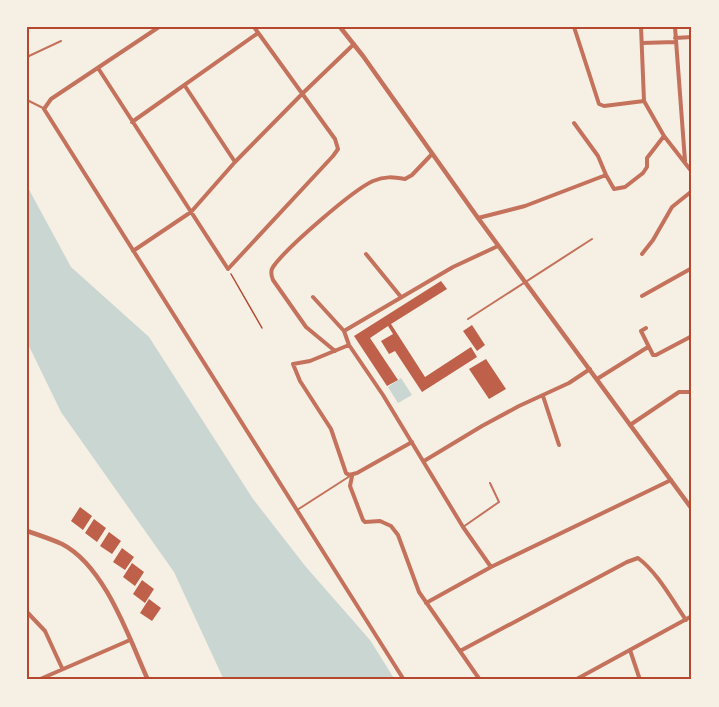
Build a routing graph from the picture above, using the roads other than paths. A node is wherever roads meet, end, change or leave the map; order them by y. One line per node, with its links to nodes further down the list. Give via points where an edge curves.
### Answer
1 (159, 27): 14 (street)
2 (254, 27): 7 (street)
3 (340, 27): 12 (street)
4 (574, 27): 18 (street, via 599,104)
5 (641, 27): 11 (street)
6 (675, 27): 9 (street)
7 (258, 33): 15 (street); 16 (street)
8 (692, 37): 9 (street)
9 (675, 40): 11 (street); 25 (street)
10 (61, 41): 13 (lane)
11 (642, 43): 18 (street)
12 (354, 44): 16 (street); 23 (street)
13 (27, 59)
14 (98, 68): 19 (street, via 51,99); 20 (street)
15 (185, 86): 20 (street); 24 (street)
16 (303, 93): 24 (street); 29 (street, via 338,149 228,269)
17 (27, 100): 19 (lane)
18 (644, 101): 22 (street)
19 (44, 109): 33 (street)
20 (132, 122): 29 (street)
21 (574, 123): 27 (street, via 598,156)
22 (664, 136): 25 (street); 27 (street, via 647,158 644,173 625,187 614,189)
23 (432, 154): 30 (street); 47 (street, via 405,179 387,177 358,189 272,268 273,280 306,327)
24 (235, 162): 29 (street)
25 (685, 162): 26 (street)
26 (692, 172)
27 (606, 175): 30 (street, via 525,206)
28 (692, 190): 35 (street, via 672,207)
29 (191, 212): 33 (street)
30 (478, 218): 32 (street)
31 (592, 239): 37 (lane)
32 (498, 246): 37 (street); 40 (street)
33 (133, 251): 60 (street)
34 (366, 254): 40 (street)
35 (642, 254)
36 (692, 268): 38 (street)
37 (526, 282): 41 (lane); 48 (street)
38 (642, 296)
39 (314, 297): 43 (street)
40 (401, 297): 43 (street)
41 (468, 319)
42 (646, 327): 46 (street, via 641,331)
43 (344, 331): 45 (street)
44 (692, 336): 46 (street, via 656,355)
45 (349, 345): 47 (street); 53 (street)
46 (648, 347): 49 (street)
47 (335, 351): 56 (street, via 293,364 331,429 346,473)
48 (590, 369): 49 (street); 51 (street)
49 (597, 379): 52 (street)
50 (692, 392): 52 (street, via 677,393)
51 (543, 396): 54 (street); 55 (street)
52 (630, 425): 57 (street)
53 (412, 442): 55 (street); 56 (street)
54 (559, 445)
55 (424, 461): 61 (street)
56 (353, 475): 60 (lane); 64 (street, via 350,486 363,520 380,521 398,535)
57 (671, 480): 59 (street); 63 (street)
58 (490, 483): 61 (lane, via 500,502)
59 (692, 509)
60 (297, 510): 74 (street)
61 (463, 527): 63 (street)
62 (27, 531): 68 (street, via 64,545 80,557 105,588)
63 (491, 567): 64 (street)
64 (426, 603): 70 (street)
65 (27, 612): 71 (street, via 45,631)
66 (692, 616): 67 (street)
67 (686, 620): 69 (street); 70 (street, via 638,558)
68 (130, 640): 71 (street); 73 (street)
69 (630, 650): 76 (street); 77 (street)
70 (460, 651): 75 (street)
71 (62, 668): 72 (street)
72 (38, 680)
73 (148, 680)
74 (404, 680)
75 (480, 680)
76 (575, 680)
77 (640, 680)

